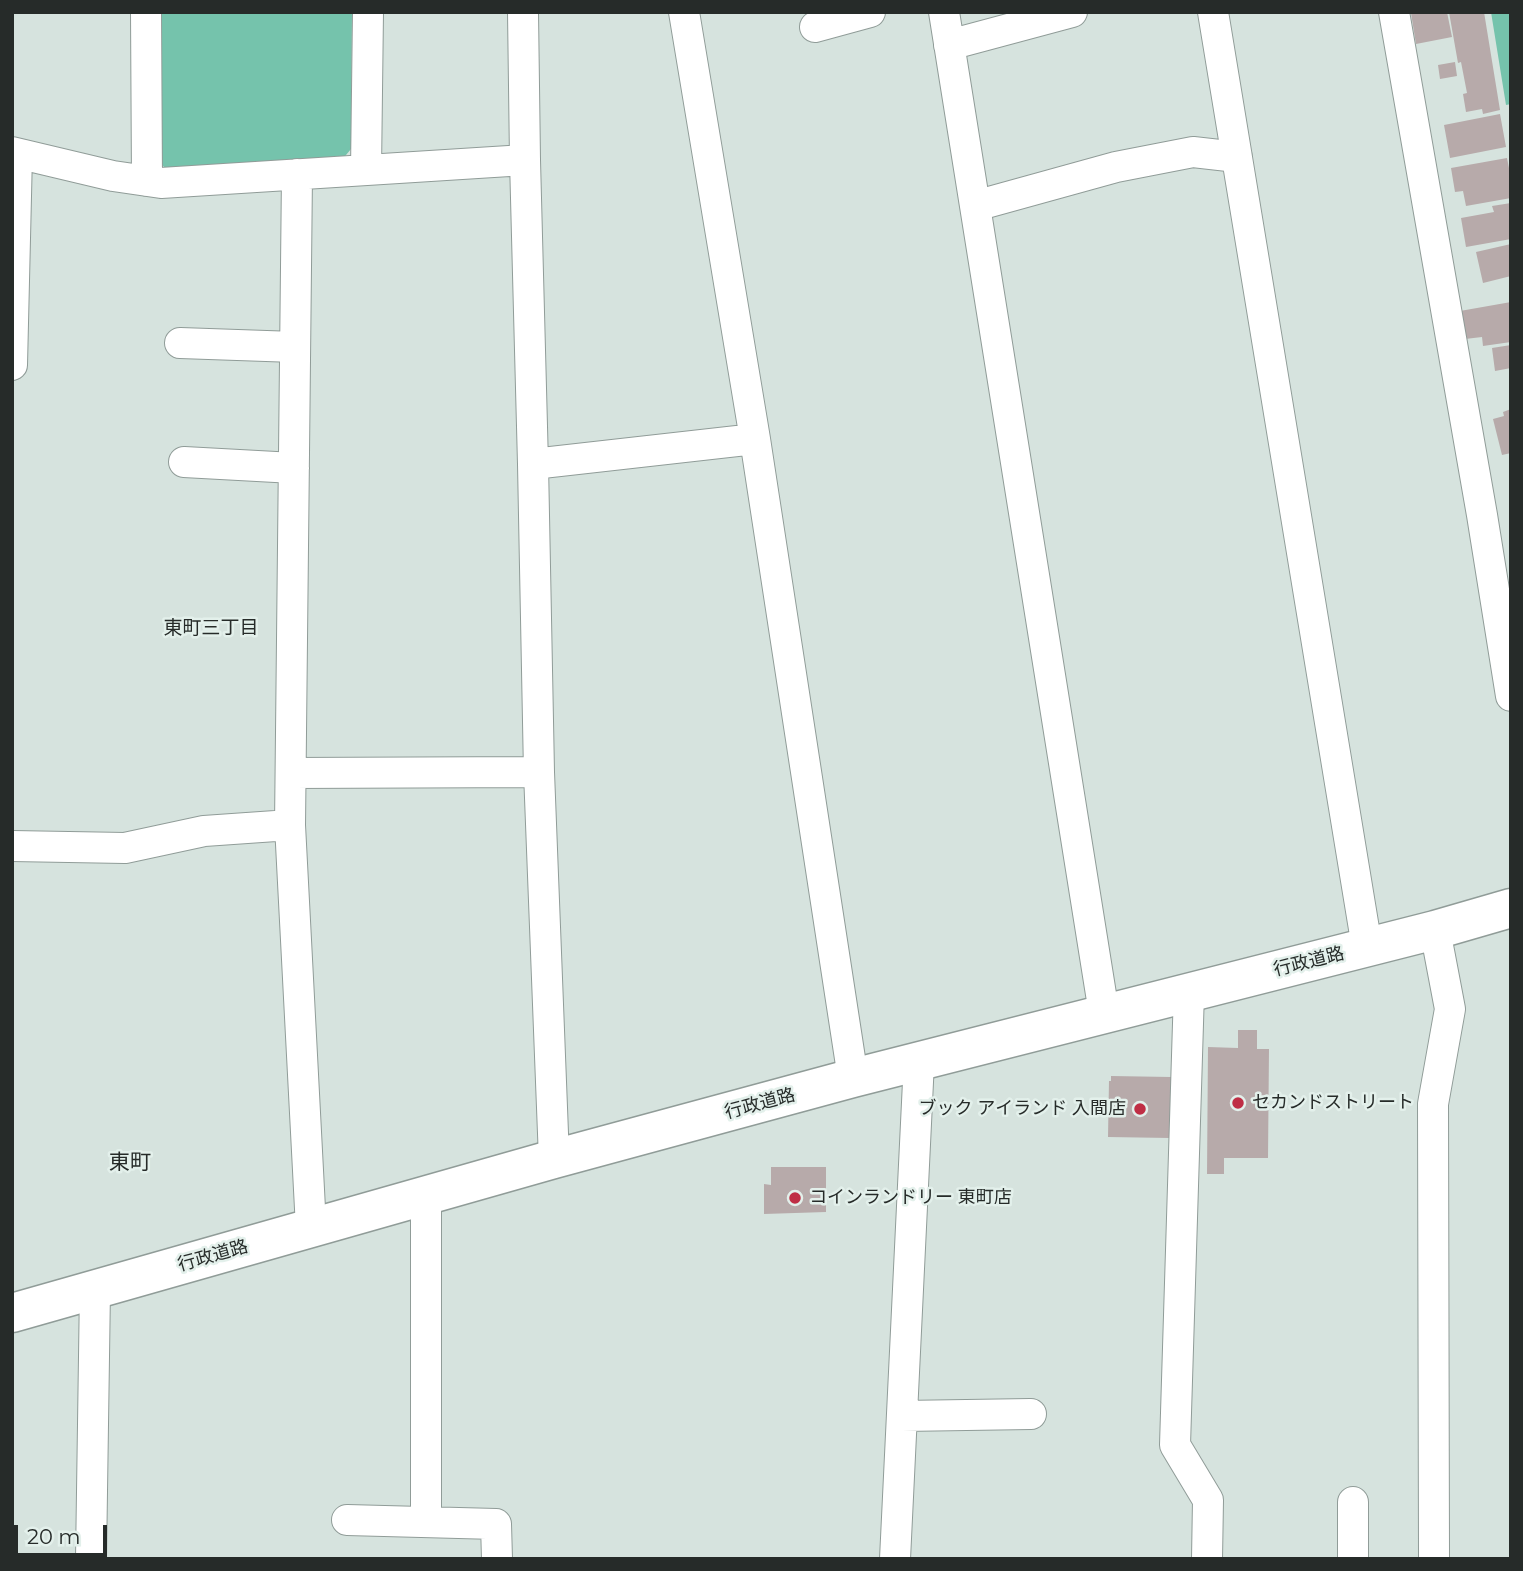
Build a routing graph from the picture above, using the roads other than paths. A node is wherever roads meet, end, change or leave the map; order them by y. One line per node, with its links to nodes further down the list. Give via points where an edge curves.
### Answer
1 (146, 12): 17 (street)
2 (368, 12): 15 (street)
3 (523, 12): 14 (street)
4 (684, 12): 23 (street)
5 (870, 12): 10 (street)
6 (944, 12): 11 (street)
7 (1072, 12): 11 (street)
8 (1213, 12): 13 (street)
9 (1394, 12): 27 (street)
10 (815, 27)
11 (949, 45): 18 (street)
12 (15, 153): 17 (street); 19 (street)
13 (1237, 157): 18 (street, via 1193,152 1116,167); 34 (street)
14 (524, 160): 15 (street); 25 (street)
15 (366, 170): 16 (street)
16 (297, 174): 17 (street); 21 (street)
17 (147, 181)
18 (975, 206): 36 (street)
19 (13, 309): 22 (street)
20 (180, 342): 21 (street)
21 (295, 347): 26 (street)
22 (12, 365)
23 (755, 439): 25 (street); 38 (street)
24 (184, 462): 26 (street)
25 (533, 464): 28 (street)
26 (294, 468): 29 (street)
27 (1511, 696)
28 (539, 772): 29 (street); 39 (street)
29 (291, 773): 30 (street)
30 (290, 825): 31 (street, via 204,831 125,848); 41 (street)
31 (12, 846)
32 (1511, 908): 33 (highway, 行政道路)
33 (1435, 930): 34 (highway, 行政道路); 54 (street, via 1450,1009 1433,1104)
34 (1367, 947): 35 (highway, 行政道路)
35 (1189, 992): 36 (highway, 行政道路); 52 (street, via 1175,1445 1208,1500)
36 (1104, 1013): 37 (highway, 行政道路)
37 (919, 1061): 38 (highway, 行政道路); 45 (street)
38 (853, 1078): 39 (highway, 行政道路)
39 (554, 1159): 40 (highway, 行政道路)
40 (426, 1196): 41 (highway, 行政道路); 48 (street)
41 (311, 1228): 42 (highway, 行政道路)
42 (95, 1289): 43 (highway, 行政道路); 49 (street)
43 (12, 1313)
44 (1031, 1414): 45 (street)
45 (902, 1416): 51 (street)
46 (1353, 1502): 53 (street)
47 (347, 1520): 48 (street)
48 (426, 1522): 50 (street, via 496,1524)
49 (90, 1559)
50 (497, 1559)
51 (895, 1559)
52 (1207, 1559)
53 (1353, 1559)
54 (1434, 1559)

